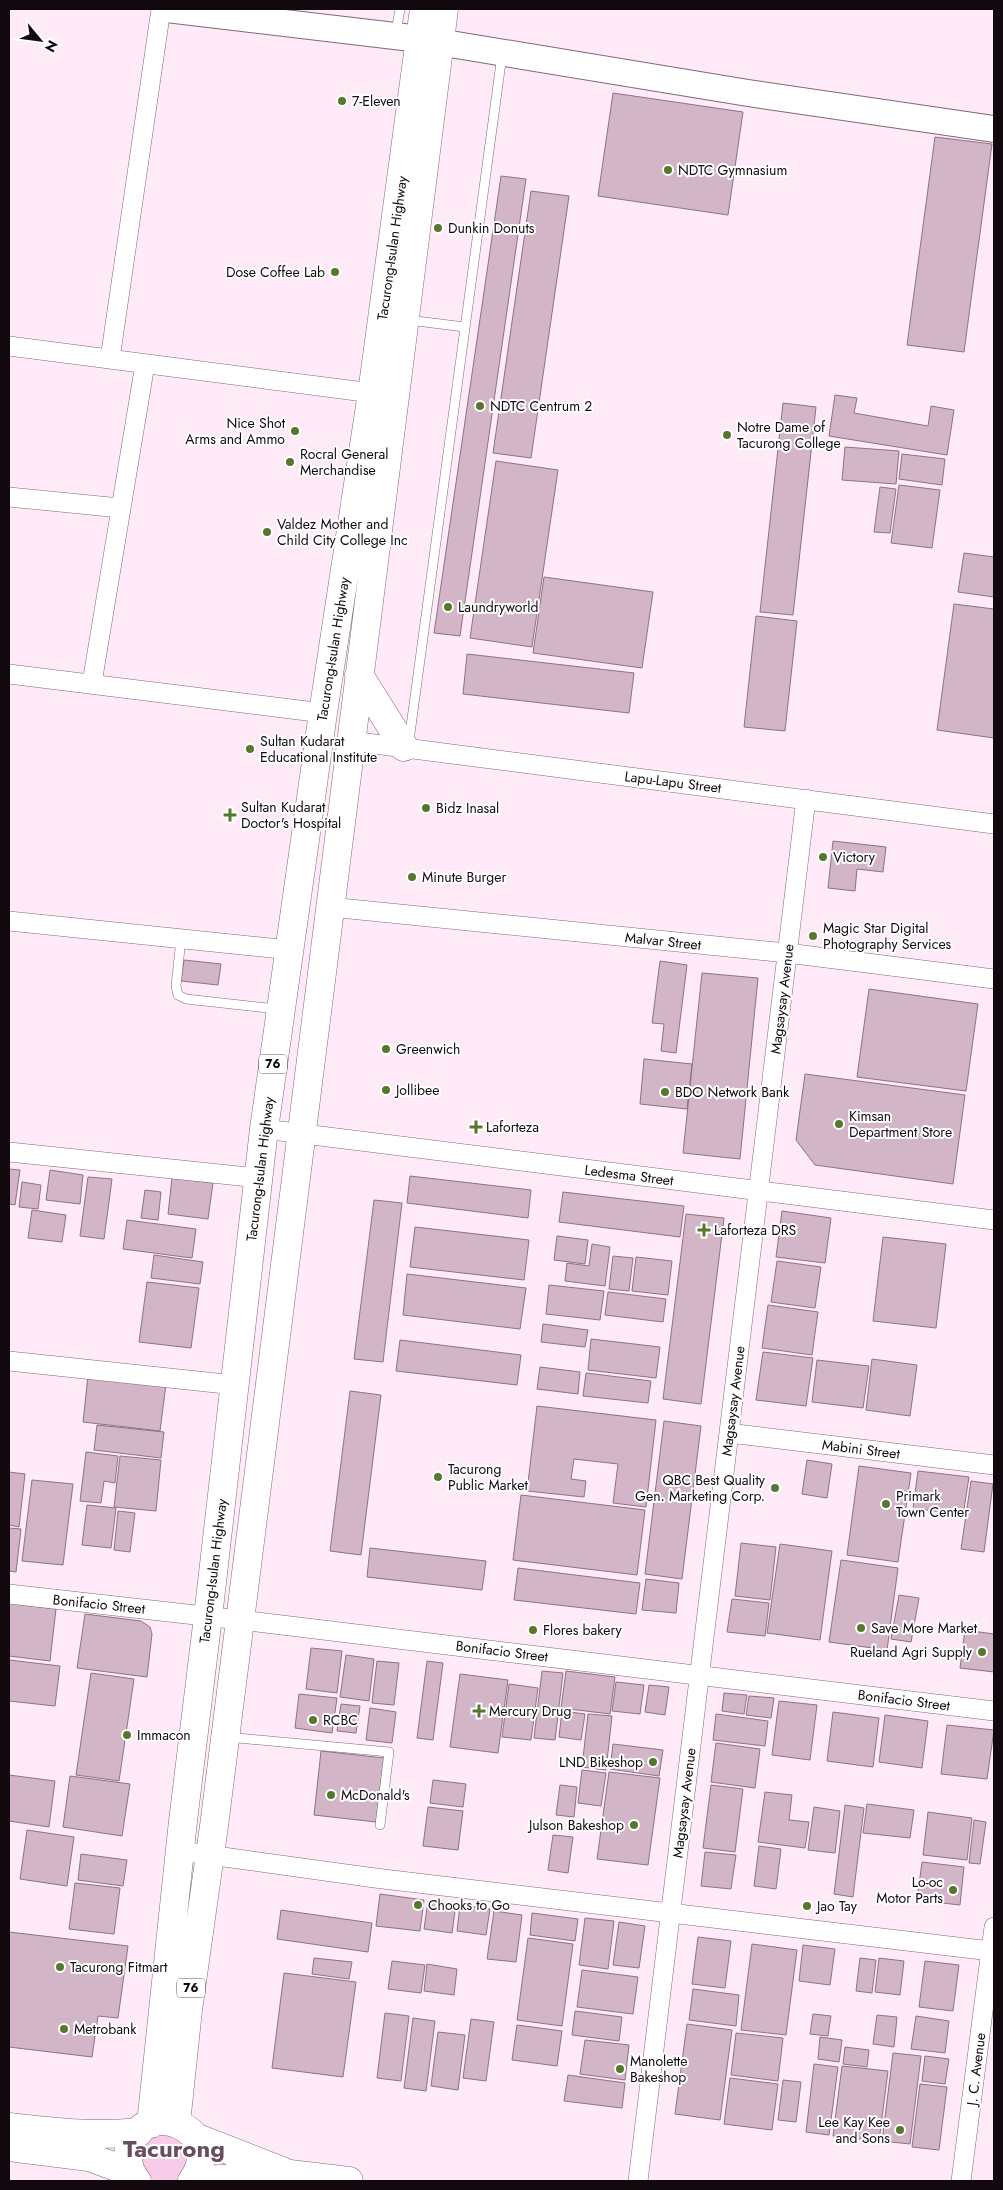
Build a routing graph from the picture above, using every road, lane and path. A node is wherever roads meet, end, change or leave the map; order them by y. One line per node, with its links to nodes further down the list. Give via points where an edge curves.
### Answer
1 (161, 9): 12 (street)
2 (167, 9): 6 (street)
3 (400, 9): 6 (lane)
4 (424, 9): 6 (main road, Tacurong-Isulan Highway / 76)
5 (444, 9): 6 (main road, Tacurong-Isulan Highway / 76)
6 (418, 39): 7 (street); 9 (main road, Tacurong-Isulan Highway / 76); 14 (main road, Tacurong-Isulan Highway / 76)
7 (502, 53): 8 (street); 10 (lane)
8 (994, 129)
9 (405, 320): 10 (lane); 18 (main road, Tacurong-Isulan Highway / 76)
10 (465, 327): 22 (lane)
11 (9, 346): 12 (street)
12 (110, 359): 13 (street)
13 (145, 364): 14 (street); 16 (street)
14 (372, 393): 20 (main road, Tacurong-Isulan Highway / 76)
15 (9, 497): 16 (street)
16 (120, 508): 19 (street)
17 (9, 674): 19 (street)
18 (359, 675): 21 (main road, Tacurong-Isulan Highway / 76); 22 (main road)
19 (92, 683): 20 (street)
20 (323, 713): 28 (main road, Tacurong-Isulan Highway / 76)
21 (352, 741): 22 (street, Lapu-Lapu Street); 25 (main road, Tacurong-Isulan Highway / 76)
22 (406, 748): 23 (street, Lapu-Lapu Street)
23 (806, 799): 24 (street, Lapu-Lapu Street); 29 (street, Magsaysay Avenue)
24 (994, 824)
25 (330, 907): 29 (street, Malvar Street); 33 (main road, Tacurong-Isulan Highway / 76)
26 (9, 921): 27 (street)
27 (181, 939): 28 (street); 31 (lane, via 178,995 186,999)
28 (290, 950): 31 (main road, Tacurong-Isulan Highway / 76)
29 (787, 953): 30 (street, Malvar Street); 36 (street, Magsaysay Avenue)
30 (994, 979)
31 (280, 1009): 32 (main road, Tacurong-Isulan Highway / 76)
32 (264, 1129): 33 (street, Ledesma Street); 35 (main road, Tacurong-Isulan Highway / 76)
33 (302, 1134): 36 (street, Ledesma Street); 44 (main road, Tacurong-Isulan Highway / 76)
34 (9, 1152): 35 (street)
35 (258, 1178): 39 (main road, Tacurong-Isulan Highway / 76)
36 (758, 1191): 37 (street, Ledesma Street); 40 (street, Magsaysay Avenue)
37 (994, 1220)
38 (9, 1361): 39 (street)
39 (235, 1385): 43 (main road, Tacurong-Isulan Highway / 76)
40 (729, 1433): 41 (street, Mabini Street); 45 (street, Magsaysay Avenue)
41 (994, 1465)
42 (9, 1594): 43 (street, Bonifacio Street)
43 (208, 1617): 44 (street, Bonifacio Street); 49 (main road, Tacurong-Isulan Highway / 76)
44 (240, 1620): 45 (street, Bonifacio Street); 47 (main road, Tacurong-Isulan Highway / 76)
45 (699, 1675): 46 (street, Bonifacio Street); 51 (street, Magsaysay Avenue)
46 (994, 1711)
47 (225, 1737): 48 (lane, via 389,1752); 50 (main road, Tacurong-Isulan Highway / 76)
48 (380, 1826)
49 (180, 1850): 50 (street); 55 (main road, Tacurong-Isulan Highway / 76)
50 (211, 1854): 51 (street, via 375,1878); 55 (main road, Tacurong-Isulan Highway / 76, via 188,2010)
51 (670, 1913): 53 (street); 61 (street, Magsaysay Avenue)
52 (994, 1927): 53 (street, J. C. Avenue)
53 (991, 1951): 62 (street, J. C. Avenue)
54 (9, 2127): 55 (main road, via 72,2134 121,2134)
55 (165, 2129): 57 (main road); 58 (main road, via 130,2144 129,2166); 59 (main road, via 198,2144 200,2167)
56 (9, 2147): 58 (main road, via 89,2157)
57 (290, 2174): 59 (main road); 60 (main road)
58 (134, 2177)
59 (192, 2181)
60 (349, 2181)
61 (638, 2181)
62 (961, 2181)

